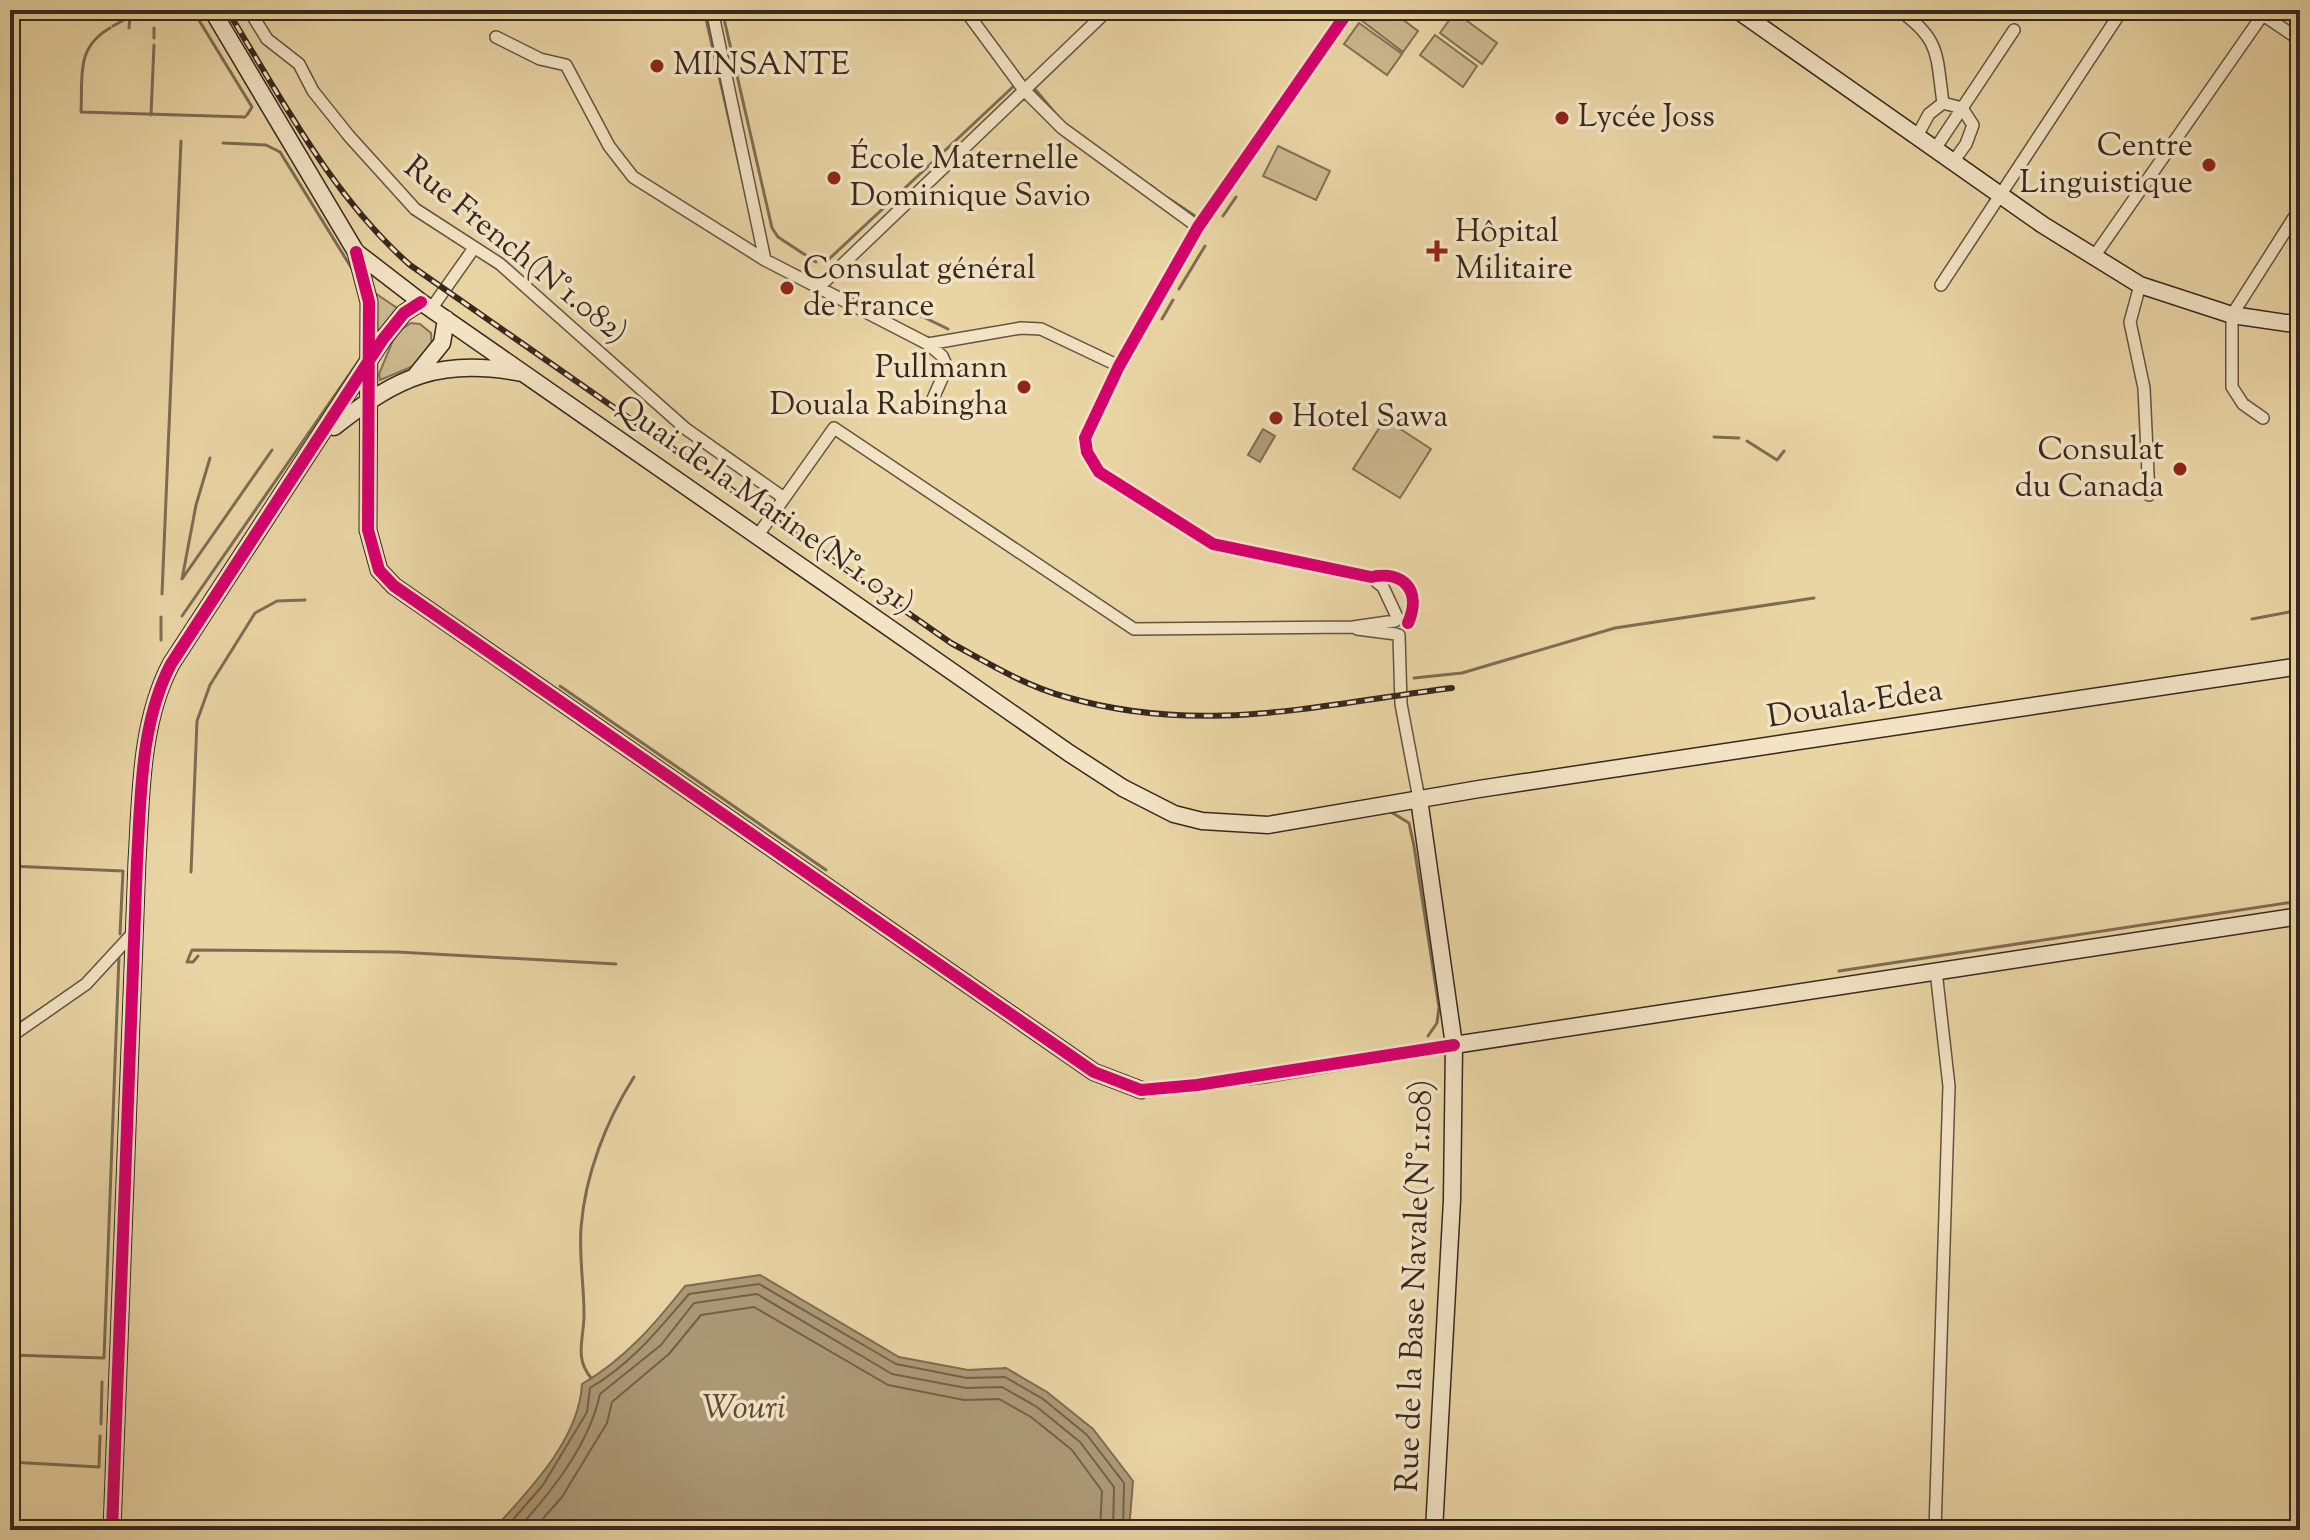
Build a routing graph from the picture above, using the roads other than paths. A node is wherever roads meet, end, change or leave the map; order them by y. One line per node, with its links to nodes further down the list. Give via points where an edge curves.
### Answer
1 (212, 10): 24 (main road, Quai de la Marine(N°1.031))
2 (249, 10): 23 (street, Rue French(N°1.082), via 267,39 299,64 313,91 387,181 415,209)
3 (712, 10): 26 (street)
4 (965, 10): 14 (street)
5 (1108, 10): 14 (street)
6 (1349, 10): 22 (street)
7 (1737, 10): 17 (main road)
8 (1899, 10): 15 (street, via 1924,28 1934,45)
9 (2122, 10): 20 (street)
10 (2264, 13): 13 (street); 25 (street)
11 (2014, 30): 16 (street)
12 (496, 37): 26 (street, via 540,59 566,65 633,177)
13 (2300, 40)
14 (1024, 90): 22 (street, via 1074,138); 29 (street)
15 (1943, 103): 16 (street); 17 (street, via 1929,114)
16 (1962, 108): 18 (street); 19 (street, via 1973,125)
17 (1917, 136): 18 (main road)
18 (1935, 149): 19 (main road)
19 (1953, 162): 20 (main road)
20 (2002, 196): 25 (main road); 27 (street)
21 (2300, 208): 31 (street)
22 (1198, 227): 36 (street)
23 (474, 248): 30 (street); 44 (street, Rue French(N°1.082), via 500,264 686,429)
24 (356, 252): 30 (main road, Quai de la Marine(N°1.031)); 35 (main road, via 369,302)
25 (2093, 258): 28 (main road)
26 (765, 260): 29 (street)
27 (1941, 285)
28 (2140, 285): 31 (main road); 43 (street, via 2130,322 2144,388)
29 (819, 287): 34 (street)
30 (426, 305): 32 (main road, Quai de la Marine(N°1.031)); 35 (main road, via 394,323)
31 (2232, 315): 33 (main road); 41 (street, via 2232,387 2243,404)
32 (446, 319): 37 (main road, Quai de la Marine(N°1.031)); 38 (main road, via 436,352)
33 (2300, 325)
34 (928, 344): 36 (street, via 1041,329); 39 (street, via 947,367)
35 (369, 362): 40 (main road); 42 (main road)
36 (1119, 366): 46 (street, via 1085,438 1099,472 1213,544)
37 (528, 375): 38 (main road, via 450,366); 45 (main road, Quai de la Marine(N°1.031))
38 (413, 378): 40 (main road)
39 (932, 401)
40 (367, 403): 42 (main road); 55 (main road, via 371,551 394,586 1094,1072)
41 (2263, 418)
42 (322, 437): 51 (main road, via 162,681 142,784)
43 (2149, 495)
44 (784, 498): 45 (street); 47 (street, via 834,428 1134,629)
45 (758, 535): 49 (main road, Quai de la Marine(N°1.031), via 1080,760 1174,814 1268,825)
46 (1371, 577): 47 (street, via 1383,587); 47 (street, via 1392,574 1407,584 1413,602)
47 (1399, 627): 49 (street, via 1401,704)
48 (2300, 666): 49 (main road, Douala-Edea)
49 (1419, 799): 54 (main road, Rue de la Base Navale(N°1.108))
50 (2300, 916): 52 (main road)
51 (134, 931): 53 (street, via 86,984); 56 (main road)
52 (1936, 971): 54 (main road); 58 (street, via 1949,1086)
53 (10, 1037)
54 (1454, 1045): 55 (street, via 1264,1077); 57 (main road, Rue de la Base Navale(N°1.108), via 1452,1200)
55 (1141, 1090)
56 (112, 1530)
57 (1434, 1530)
58 (1935, 1530)

